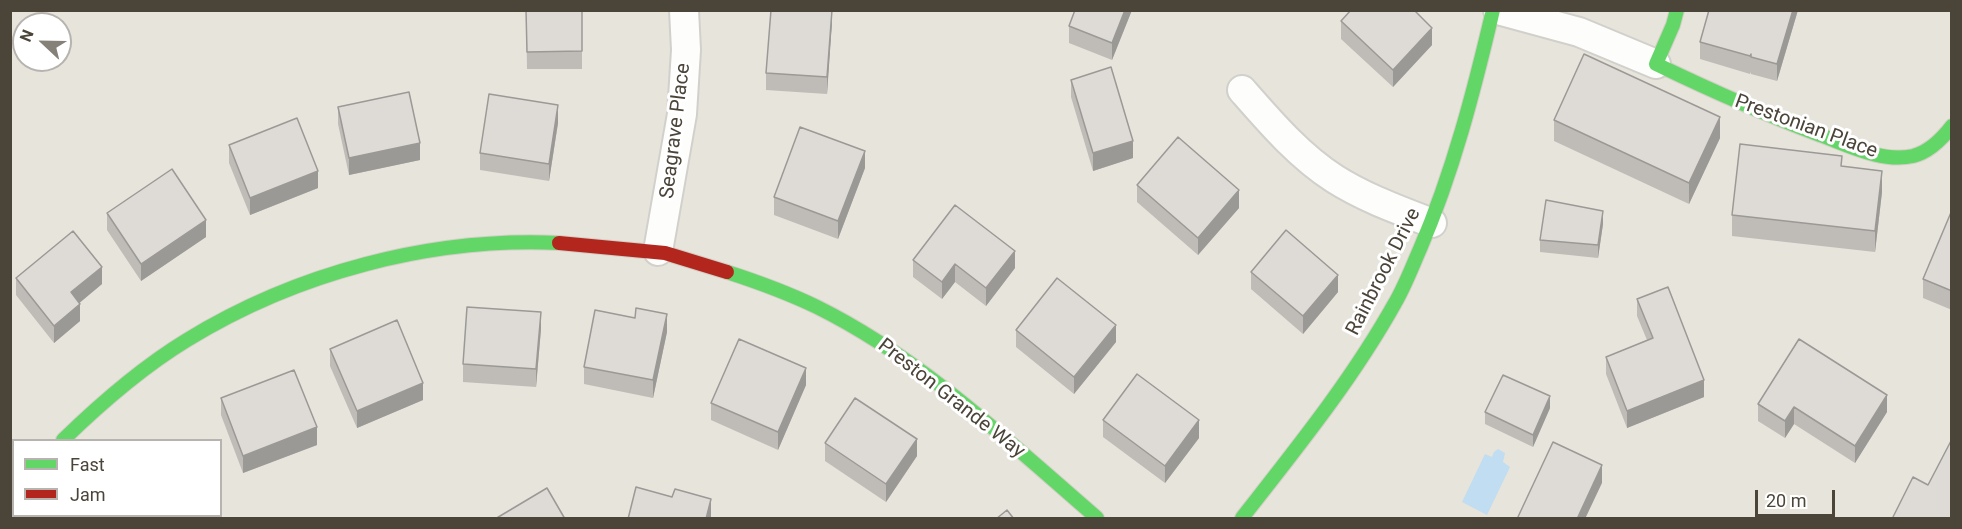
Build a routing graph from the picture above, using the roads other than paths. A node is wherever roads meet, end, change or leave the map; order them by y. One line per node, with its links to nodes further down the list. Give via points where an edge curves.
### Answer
1 (684, 10): 8 (street, Seagrave Place, via 682,114)
2 (1496, 10): 4 (street, Prestonian Place, via 1579,32); 7 (street, Rainbrook Drive, via 1455,158)
3 (1677, 10): 4 (street)
4 (1656, 64): 6 (street, Prestonian Place, via 1765,114 1866,152 1911,156 1944,137)
5 (1242, 90): 7 (street, via 1291,143 1333,178 1364,196)
6 (1952, 126)
7 (1432, 223): 11 (street, Rainbrook Drive, via 1396,301 1359,364)
8 (658, 251): 9 (street, Preston Grande Way, via 574,243 447,247 329,276 270,298 206,329 143,370 95,408); 10 (street, Preston Grande Way, via 787,292 874,338 962,404)
9 (65, 439)
10 (1097, 519)
11 (1242, 519)

